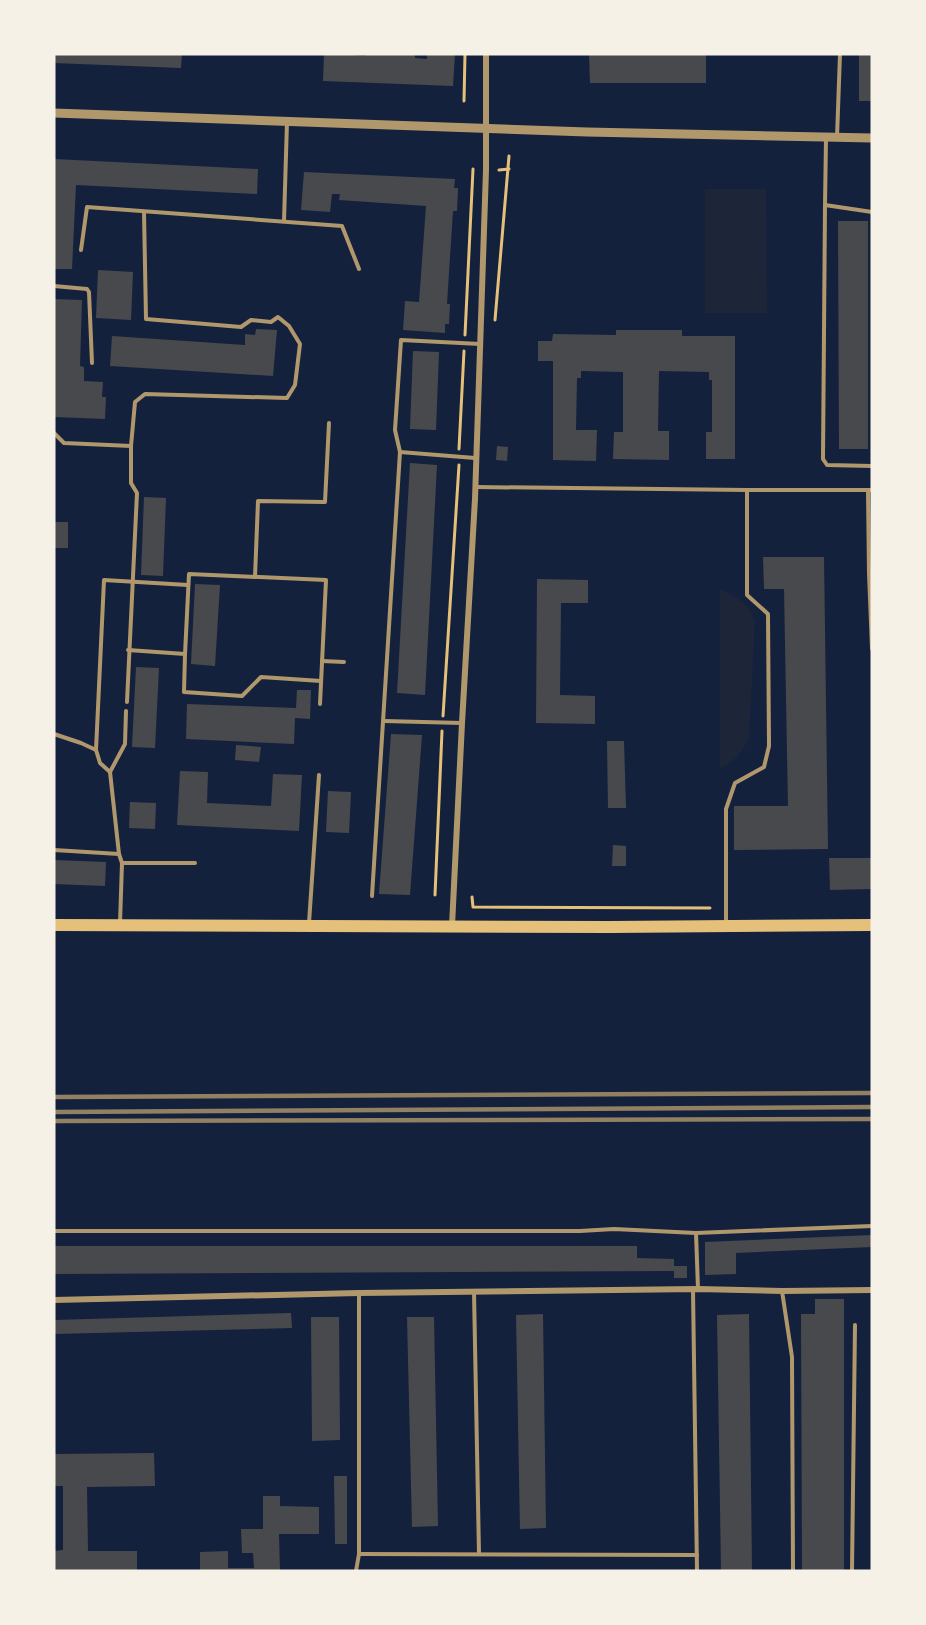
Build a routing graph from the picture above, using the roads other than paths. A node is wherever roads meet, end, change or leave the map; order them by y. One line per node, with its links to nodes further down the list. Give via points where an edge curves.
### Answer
1 (486, 54): 5 (street)
2 (840, 54): 7 (lane)
3 (54, 112): 4 (street)
4 (287, 121): 5 (street); 12 (lane)
5 (486, 128): 6 (street); 16 (street)
6 (826, 137): 7 (street); 9 (lane)
7 (837, 137): 8 (street)
8 (872, 138)
9 (825, 205): 11 (lane); 23 (lane, via 823,459 827,465)
10 (144, 212): 12 (lane); 13 (lane, via 87,207); 20 (lane, via 146,319 241,327 251,320 271,322 278,317 300,344 295,385 287,399 145,394 135,402)
11 (872, 212)
12 (284, 221): 14 (lane, via 342,226)
13 (81, 250)
14 (359, 269)
15 (54, 286): 17 (lane, via 89,292)
16 (480, 344): 21 (lane, via 401,340 395,430); 22 (street)
17 (92, 363)
18 (329, 423): 28 (lane, via 325,502 258,501)
19 (54, 433): 20 (lane, via 64,443)
20 (131, 446): 29 (lane, via 131,483 136,493)
21 (400, 452): 22 (lane); 40 (lane)
22 (475, 458): 24 (street)
23 (872, 466)
24 (475, 487): 25 (lane); 41 (street)
25 (747, 490): 26 (lane); 56 (lane, via 747,595 768,614 769,746 764,767 735,783 726,809)
26 (870, 490): 27 (lane)
27 (871, 573): 31 (lane)
28 (255, 577): 30 (lane, via 189,574); 34 (lane, via 326,580)
29 (133, 581): 30 (lane); 32 (lane); 43 (lane, via 104,580)
30 (188, 585): 33 (lane)
31 (872, 649)
32 (128, 650): 33 (lane); 37 (lane)
33 (185, 654): 36 (lane, via 184,692 242,696 261,677)
34 (322, 661): 35 (lane); 36 (lane)
35 (345, 662)
36 (321, 681): 38 (lane)
37 (127, 702)
38 (320, 704)
39 (126, 711): 44 (lane, via 125,744)
40 (384, 721): 41 (lane); 50 (lane)
41 (462, 723): 55 (street)
42 (54, 734): 43 (lane)
43 (96, 750): 44 (lane, via 100,763)
44 (110, 771): 47 (lane)
45 (319, 775): 54 (lane)
46 (54, 850): 47 (lane)
47 (119, 854): 48 (lane)
48 (122, 863): 49 (lane); 52 (lane)
49 (195, 863)
50 (372, 896)
51 (54, 925): 52 (highway)
52 (119, 925): 54 (highway)
53 (872, 925): 56 (highway)
54 (309, 926): 55 (highway)
55 (452, 926): 56 (highway)
56 (726, 927)
57 (872, 1227): 59 (lane)
58 (54, 1231): 59 (lane, via 614,1229)
59 (696, 1233): 60 (lane)
60 (695, 1289): 62 (street); 63 (street); 69 (lane)
61 (872, 1290): 62 (street)
62 (782, 1291): 72 (lane, via 792,1357)
63 (474, 1292): 64 (street); 68 (lane)
64 (359, 1293): 65 (street); 67 (lane)
65 (54, 1300)
66 (855, 1325): 73 (lane)
67 (359, 1554): 68 (lane); 70 (lane)
68 (479, 1554): 69 (lane)
69 (697, 1555): 71 (lane)
70 (356, 1571)
71 (697, 1571)
72 (793, 1571)
73 (852, 1571)

